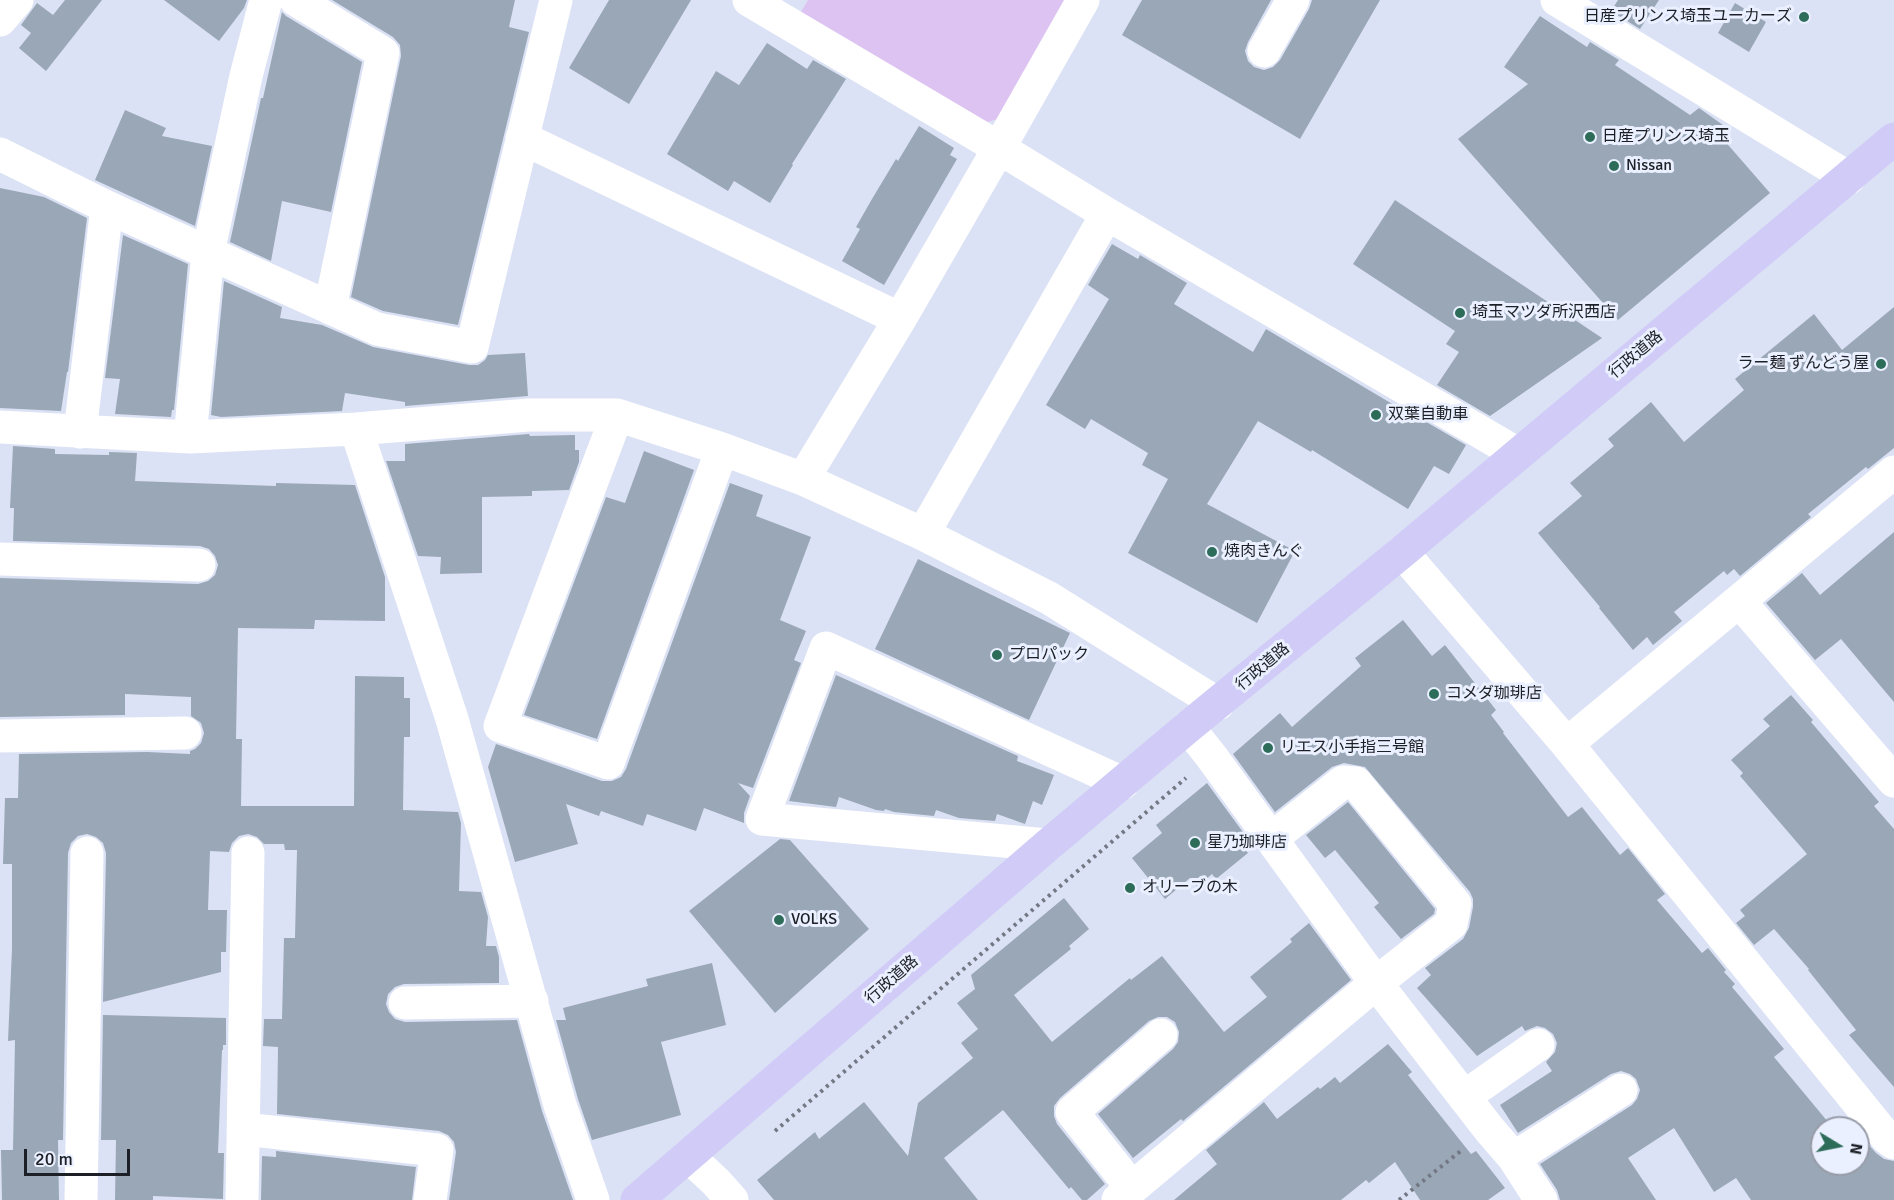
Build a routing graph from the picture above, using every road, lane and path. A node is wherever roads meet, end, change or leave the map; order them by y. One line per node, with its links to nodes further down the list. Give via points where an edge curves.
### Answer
1 (17, 0): 9 (street)
2 (266, 0): 18 (street)
3 (296, 0): 19 (street, via 383,53)
4 (556, 0): 11 (street)
5 (749, 0): 13 (street)
6 (1083, 0): 13 (street)
7 (1293, 0): 10 (street)
8 (1557, 0): 15 (street)
9 (0, 20)
10 (1264, 51)
11 (522, 138): 19 (street, via 472,346 377,329); 20 (street)
12 (1894, 139): 15 (highway, 行政道路)
13 (999, 148): 17 (street); 20 (street)
14 (0, 154): 16 (street)
15 (1849, 178): 27 (highway, 行政道路)
16 (107, 207): 18 (street); 24 (street)
17 (1107, 214): 27 (street); 30 (street)
18 (208, 254): 19 (street); 25 (street)
19 (330, 308)
20 (900, 319): 29 (street)
21 (617, 415): 23 (street, via 529,416); 26 (street); 37 (street)
22 (0, 428): 24 (street)
23 (356, 429): 25 (street); 36 (street)
24 (80, 432): 25 (street)
25 (190, 437)
26 (722, 449): 29 (street); 37 (street, via 608,763)
27 (1518, 454): 31 (highway, 行政道路)
28 (1894, 472): 34 (street)
29 (803, 479): 30 (street)
30 (923, 534): 35 (street, via 1049,598)
31 (1402, 552): 35 (highway, 行政道路); 41 (street)
32 (0, 559): 33 (street)
33 (199, 565)
34 (1739, 601): 41 (street); 43 (street)
35 (1218, 704): 38 (highway, 行政道路)
36 (452, 719): 37 (street, via 473,718); 50 (street)
37 (500, 726)
38 (1188, 728): 42 (street); 44 (highway, 行政道路)
39 (185, 733): 40 (street)
40 (0, 736)
41 (1568, 744): 59 (street)
42 (1211, 756): 45 (street); 58 (path)
43 (1894, 781)
44 (1123, 783): 46 (highway, 行政道路); 46 (street, via 826,648 762,819)
45 (1271, 838): 49 (street); 49 (street, via 1343,782 1356,783 1455,904 1451,924)
46 (1048, 845): 60 (highway, 行政道路)
47 (248, 853): 57 (street)
48 (87, 854): 63 (street)
49 (1376, 983): 55 (street); 62 (street)
50 (532, 1001): 51 (street); 66 (street, via 560,1105)
51 (405, 1003)
52 (1161, 1035): 62 (street, via 1072,1112)
53 (1538, 1045): 55 (street)
54 (1621, 1090): 61 (street)
55 (1464, 1097): 56 (street)
56 (1489, 1128): 61 (street); 69 (path)
57 (244, 1129): 64 (street); 65 (street, via 437,1150)
58 (770, 1135)
59 (1894, 1143)
60 (688, 1156): 67 (highway, 行政道路); 68 (street)
61 (1514, 1158): 70 (street)
62 (1125, 1194)
63 (81, 1200)
64 (242, 1200)
65 (430, 1200)
66 (593, 1200)
67 (637, 1200)
68 (732, 1200)
69 (1399, 1200)
70 (1541, 1200)

